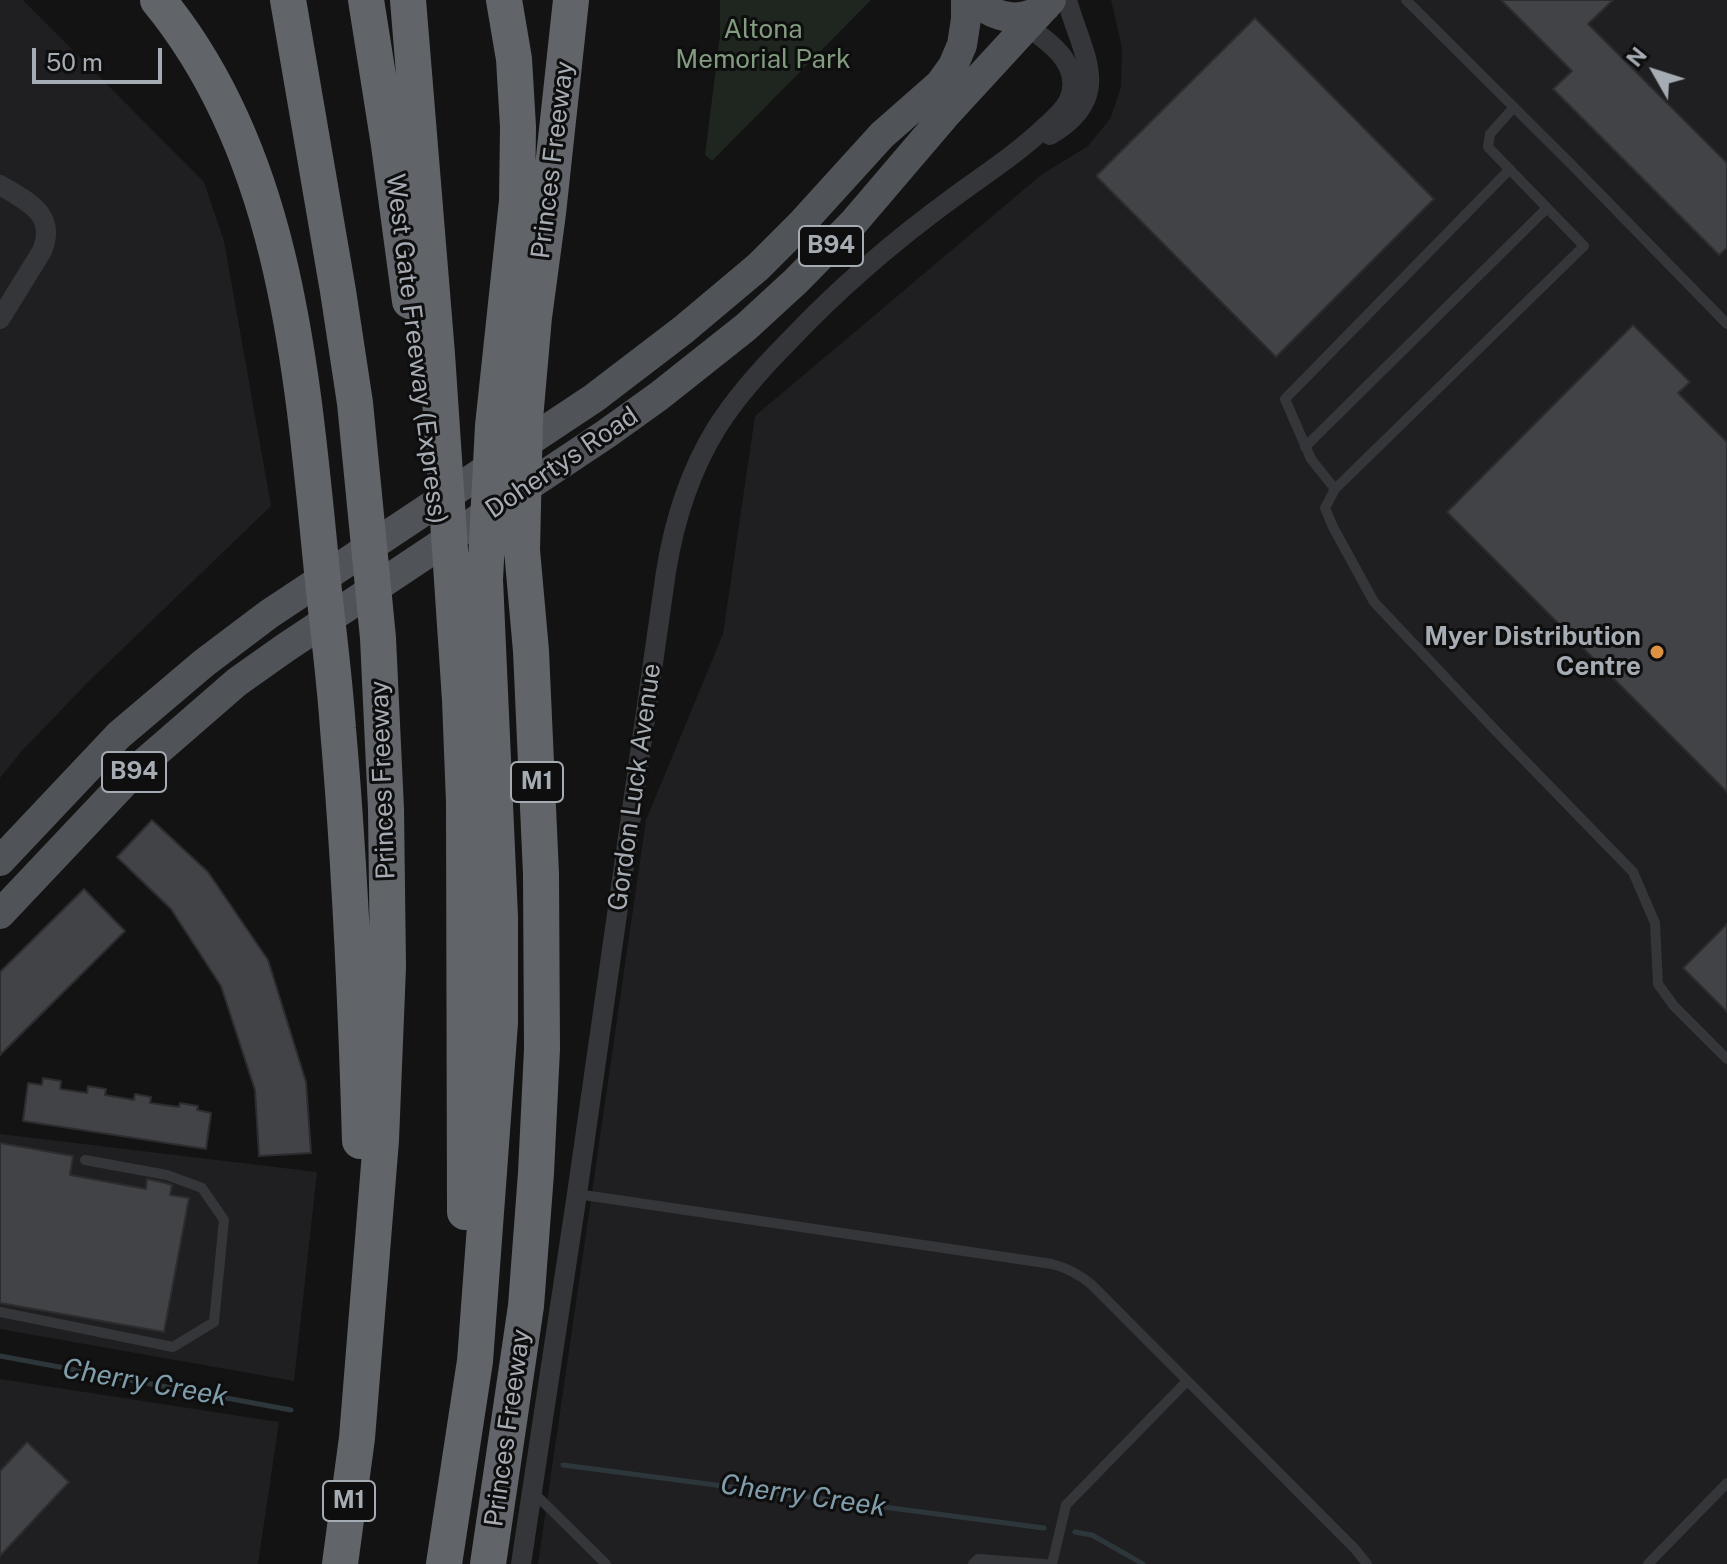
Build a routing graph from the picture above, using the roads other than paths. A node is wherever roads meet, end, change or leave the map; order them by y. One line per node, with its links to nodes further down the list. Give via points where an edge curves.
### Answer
1 (158, 0): 29 (highway, via 203,66 236,128 260,190 292,318 338,729 348,880 363,1250)
2 (288, 0): 29 (highway, Princes Freeway / M1, via 355,403 378,638 388,967 381,1140)
3 (366, 0): 21 (highway, West Gate Freeway (Express))
4 (408, 0): 21 (highway)
5 (504, 0): 33 (highway, via 514,59 517,201 493,426 485,579 500,1023 475,1361)
6 (571, 0): 34 (highway, Princes Freeway / M1, via 525,419 522,550 541,874 536,1173 526,1306)
7 (966, 0): 22 (main road, Dohertys Road / B94, via 964,35 947,75 882,135 758,267 594,398 204,663 119,735)
8 (975, 0): 11 (main road)
9 (1406, 0): 12 (lane)
10 (1055, 1): 11 (main road, Dohertys Road / B94); 13 (street, Gordon Luck Avenue, via 1088,62 1085,100 1063,127)
11 (1021, 22): 13 (street, Gordon Luck Avenue, via 1055,47 1069,67 1071,83 1062,110); 23 (main road, Dohertys Road / B94, via 854,222 722,347 606,434 226,691 138,768)
12 (1514, 107): 14 (lane, via 1490,134 1488,147); 18 (lane)
13 (1021, 150): 26 (street, Gordon Luck Avenue, via 926,217 819,310 739,397 693,474 666,572)
14 (1510, 169): 16 (lane); 19 (lane, via 1285,399)
15 (0, 185): 17 (street, via 41,215 47,239)
16 (1547, 208): 19 (lane); 20 (lane, via 1584,246)
17 (0, 319)
18 (1727, 324)
19 (1305, 447): 20 (lane)
20 (1335, 489): 24 (lane, via 1325,508 1374,602 1633,872 1655,923 1658,984)
21 (460, 700): 33 (highway, Princes Freeway, via 465,1227)
22 (0, 861)
23 (0, 914)
24 (1727, 1059)
25 (85, 1160): 27 (lane, via 167,1175 202,1188 224,1220 214,1322 173,1347)
26 (577, 1194): 28 (lane, via 1060,1266 1092,1285); 31 (street, Gordon Luck Avenue)
27 (0, 1312)
28 (1187, 1381): 39 (lane, via 1066,1505); 40 (lane)
29 (357, 1438): 32 (highway, Princes Freeway / M1)
30 (1727, 1483): 41 (lane)
31 (532, 1492): 35 (street, Gordon Luck Avenue); 36 (lane)
32 (340, 1564)
33 (442, 1564)
34 (488, 1564)
35 (521, 1564)
36 (606, 1564)
37 (973, 1564): 38 (lane, via 978,1559)
38 (1045, 1564)
39 (1052, 1564)
40 (1367, 1564)
41 (1648, 1564)

